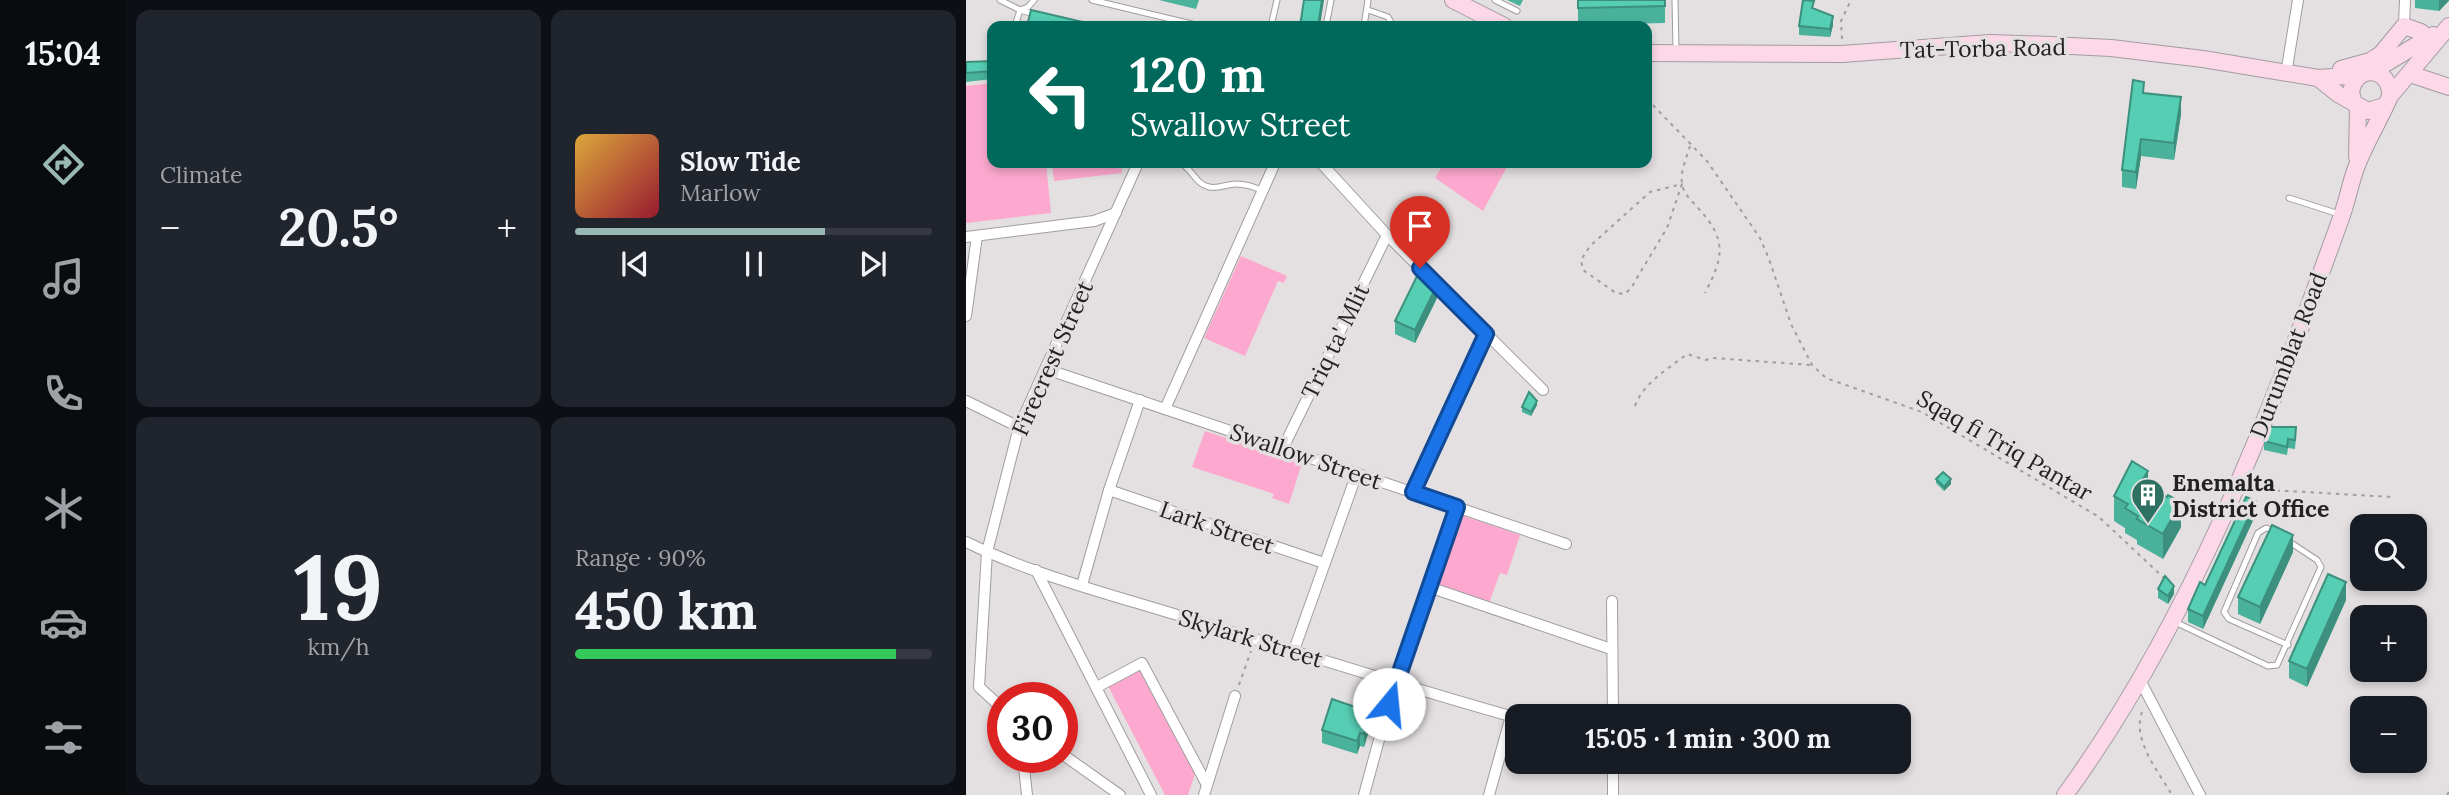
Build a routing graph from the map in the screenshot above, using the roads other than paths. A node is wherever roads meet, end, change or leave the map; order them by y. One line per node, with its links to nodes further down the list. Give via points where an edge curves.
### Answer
1 (1000, 0): 12 (lane)
2 (1034, 0): 12 (lane)
3 (1092, 0): 17 (lane)
4 (1277, 0): 18 (lane)
5 (1331, 0): 19 (lane)
6 (1368, 0): 13 (lane)
7 (1453, 0): 22 (street)
8 (1496, 0): 14 (lane)
9 (1675, 0): 27 (lane)
10 (2298, 0): 29 (street)
11 (2406, 0): 23 (street)
12 (1020, 10): 15 (lane); 16 (lane)
13 (1368, 10): 20 (lane); 21 (lane)
14 (1517, 11)
15 (1046, 17)
16 (1017, 21)
17 (1179, 21)
18 (1272, 21)
19 (1327, 21)
20 (1365, 21)
21 (1390, 21)
22 (1494, 21)
23 (2404, 26): 25 (street); 31 (street, via 2370,61)
24 (2449, 26): 25 (street); 30 (street, Durumblat Road)
25 (2426, 39): 28 (street)
26 (1652, 53): 27 (street, Tat-Torba Road)
27 (1676, 54): 29 (street, Tat-Torba Road, via 1842,54 1990,43 2124,49)
28 (2366, 73): 31 (street, Tat-Torba Road); 33 (street, via 2385,77); 34 (street, via 2352,85)
29 (2286, 74): 31 (street, Tat-Torba Road)
30 (2410, 75): 32 (street); 33 (street, Durumblat Road)
31 (2312, 77): 34 (street)
32 (2449, 87)
33 (2387, 101): 34 (street, via 2368,111); 35 (street, Durumblat Road)
34 (2356, 105): 35 (street, Durumblat Road)
35 (2356, 167): 43 (street, Durumblat Road)
36 (1136, 168): 42 (street, Firecrest Street)
37 (1188, 168): 40 (lane, via 1205,187 1236,184)
38 (1273, 168): 40 (street)
39 (1326, 168): 45 (street)
40 (1263, 191): 54 (street)
41 (2289, 198): 43 (lane)
42 (1116, 213): 44 (street); 47 (street, Firecrest Street)
43 (2342, 215): 69 (street, Durumblat Road, via 2235,488)
44 (1094, 221): 46 (street); 47 (street)
45 (1387, 234): 49 (street); 56 (street, Triq ta' Mlit)
46 (971, 236): 48 (street)
47 (1105, 238): 50 (street, Firecrest Street)
48 (966, 316)
49 (1486, 334): 51 (street); 59 (street)
50 (1046, 369): 52 (street, Swallow Street); 55 (street, Firecrest Street)
51 (1543, 390)
52 (1140, 400): 54 (street, Swallow Street); 58 (street)
53 (966, 401): 55 (street)
54 (1165, 409): 56 (street, Swallow Street)
55 (1019, 427): 63 (street, Firecrest Street)
56 (1283, 448): 57 (street, Swallow Street)
57 (1357, 474): 59 (street, Swallow Street); 64 (street)
58 (1109, 490): 64 (street, Lark Street); 66 (street)
59 (1413, 492): 60 (street, Swallow Street)
60 (1457, 507): 62 (street, Swallow Street); 67 (street)
61 (966, 542): 63 (street, Skylark Street)
62 (1566, 544)
63 (987, 552): 65 (street, Skylark Street); 76 (street, Firecrest Street, via 979,687)
64 (1324, 563): 72 (street)
65 (1036, 570): 66 (street, Skylark Street); 75 (street)
66 (1082, 585): 72 (street, Skylark Street)
67 (1429, 587): 71 (street); 73 (street)
68 (1612, 601): 71 (street)
69 (2172, 620): 70 (lane, via 2268,666 2277,666); 74 (street, Durumblat Road)
70 (2288, 645): 70 (lane, via 2321,567 2266,528 2258,533 2224,612 2229,619)
71 (1611, 649): 78 (street)
72 (1293, 653): 73 (street, Skylark Street)
73 (1395, 681): 79 (street, Skylark Street); 88 (street)
74 (2141, 682): 91 (street, Durumblat Road); 92 (street)
75 (1097, 687): 84 (street, via 1142,663); 87 (street)
76 (987, 694)
77 (1235, 696): 84 (street)
78 (1613, 704)
79 (1505, 714)
80 (1505, 745): 89 (street)
81 (1078, 766): 85 (street)
82 (1025, 773): 86 (street)
83 (1613, 774): 90 (street)
84 (1205, 790)
85 (1113, 793)
86 (1027, 795)
87 (1152, 795)
88 (1364, 795)
89 (1489, 795)
90 (1613, 795)
91 (2065, 795)
92 (2200, 795)

